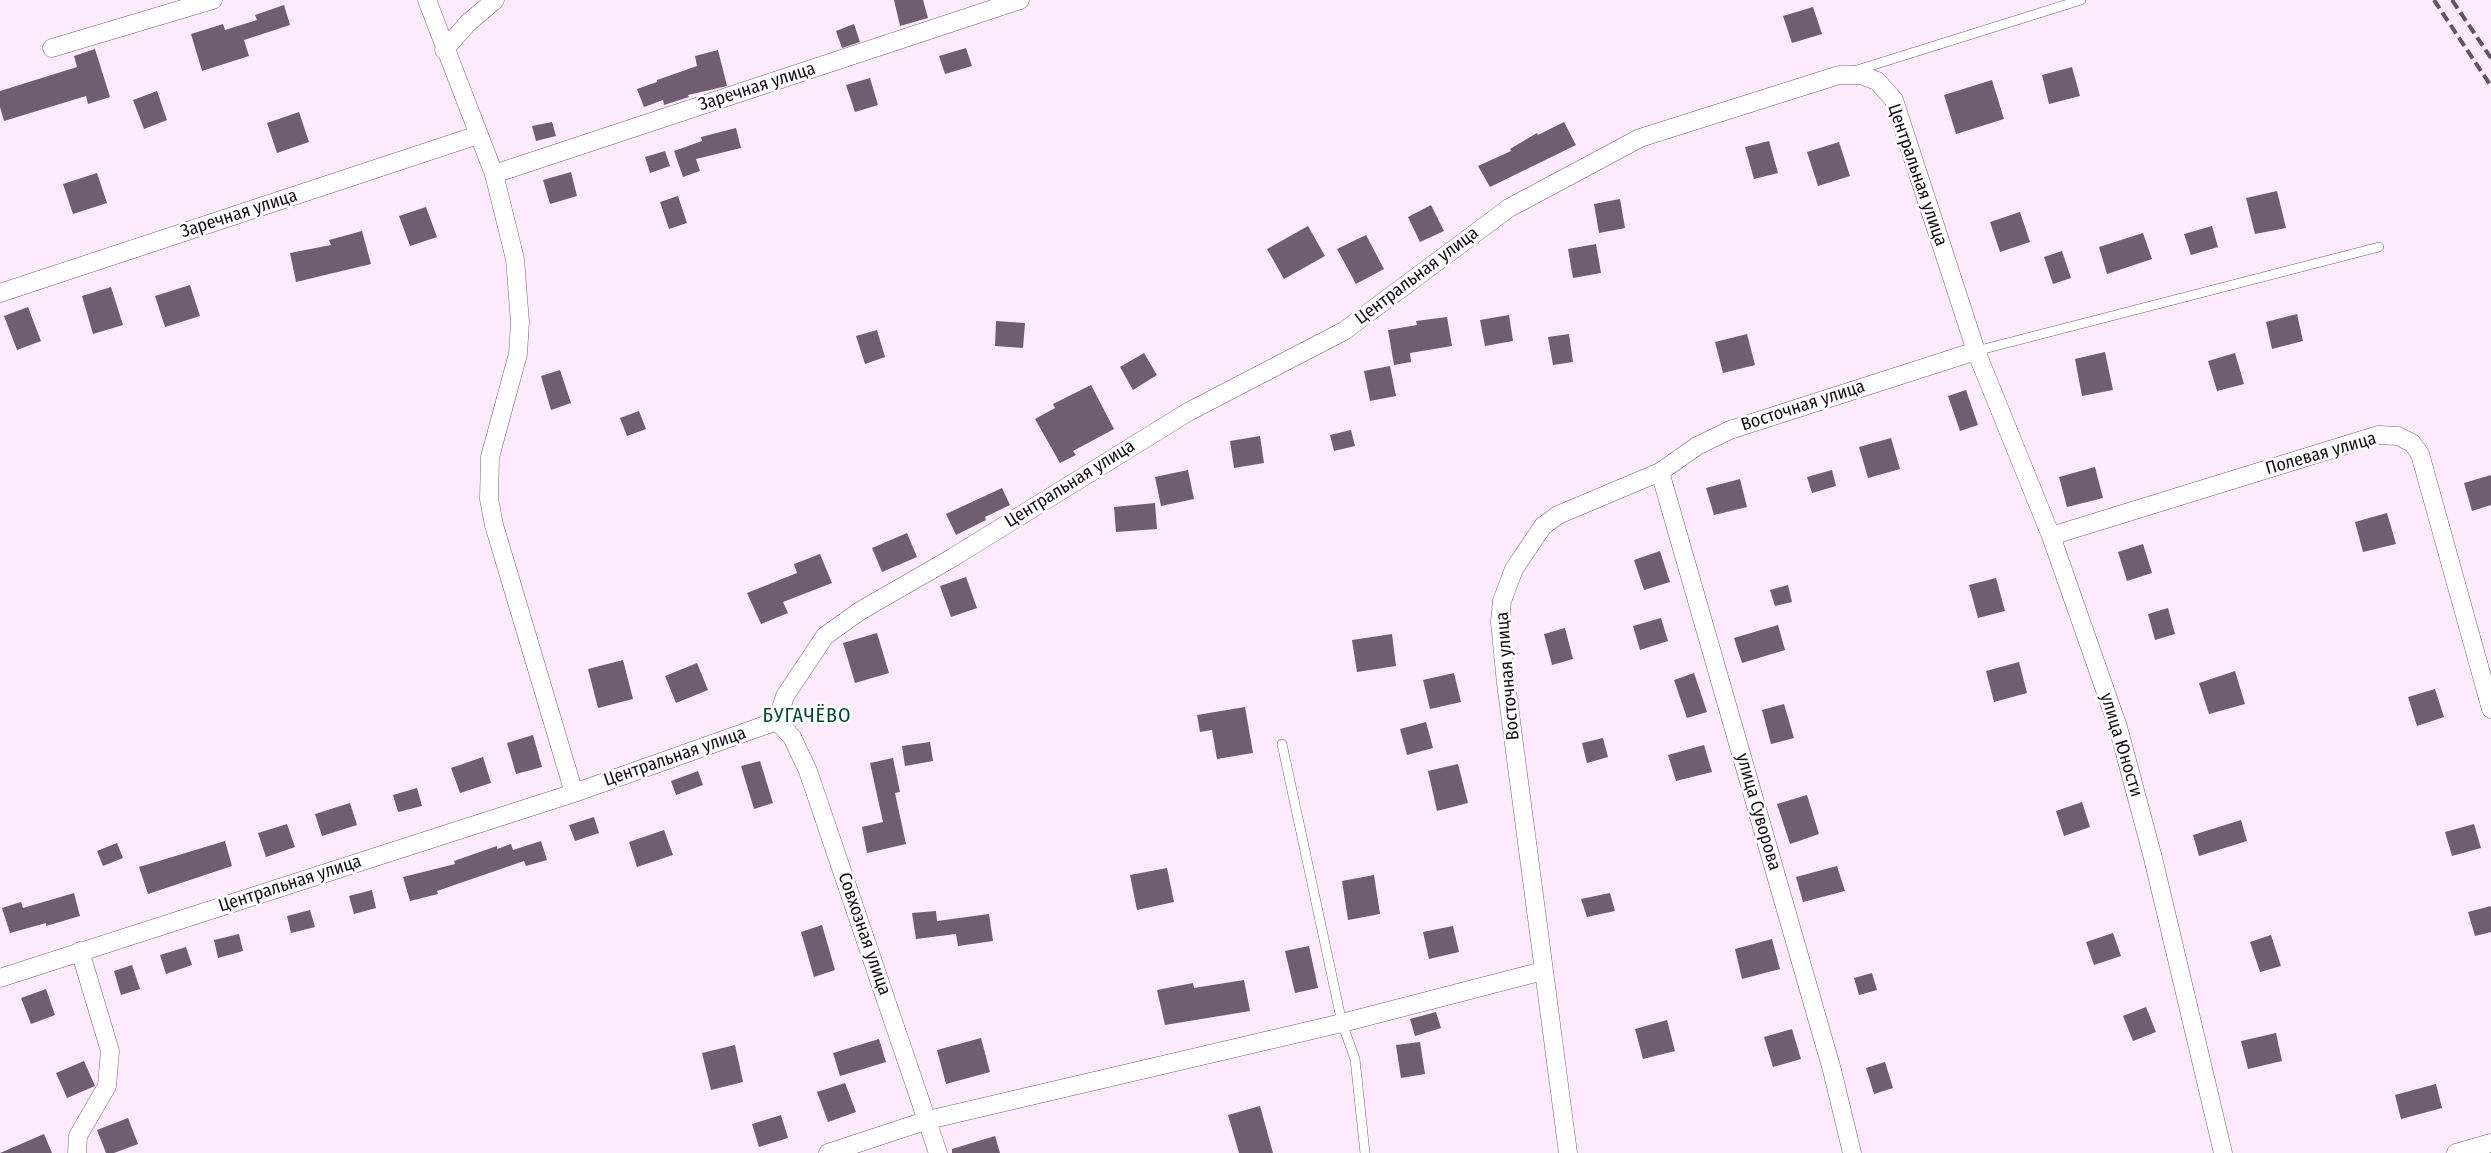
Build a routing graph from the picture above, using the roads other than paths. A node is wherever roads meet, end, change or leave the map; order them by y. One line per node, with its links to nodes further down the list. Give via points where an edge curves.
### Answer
1 (213, 0): 6 (street)
2 (427, 0): 7 (street)
3 (495, 0): 7 (street)
4 (1020, 0): 10 (street, Заречная улица)
5 (2081, 0): 8 (lane)
6 (52, 48)
7 (444, 50): 9 (street)
8 (1839, 75): 13 (street, Центральная улица, via 1861,74 1877,81 1894,100); 17 (street, Центральная улица, via 1640,138 1509,208 1344,331 1188,412 860,611 825,636 785,696)
9 (478, 134): 10 (street); 12 (street, Заречная улица)
10 (494, 174): 19 (street, via 515,259 520,322 518,354 490,457 489,499)
11 (2379, 247): 13 (lane)
12 (0, 293)
13 (1976, 351): 14 (street, Восточная улица, via 1730,430 1696,446); 15 (street, улица Юности)
14 (1660, 472): 21 (street, Восточная улица, via 1558,515 1543,526 1514,570 1502,601 1500,622 1506,683); 31 (street, улица Суворова, via 1829,1060)
15 (2050, 536): 16 (street, Полевая улица, via 2378,436 2398,436 2412,443 2420,454); 32 (street, улица Юности, via 2118,727 2153,858)
16 (2491, 709)
17 (777, 721): 19 (street, Центральная улица); 24 (street, Совхозная улица, via 792,737 808,771)
18 (1282, 744): 23 (lane)
19 (574, 793): 20 (street, Центральная улица)
20 (80, 951): 22 (street, Центральная улица); 26 (street, via 110,1051 107,1086 78,1136)
21 (1542, 971): 23 (street); 30 (street, Восточная улица)
22 (0, 978)
23 (1342, 1024): 24 (street); 29 (lane, via 1355,1059)
24 (928, 1120): 27 (street); 28 (street, Совхозная улица)
25 (2491, 1143): 33 (street)
26 (77, 1153)
27 (828, 1153)
28 (938, 1153)
29 (1366, 1153)
30 (1568, 1153)
31 (1852, 1153)
32 (2223, 1153)
33 (2456, 1153)

